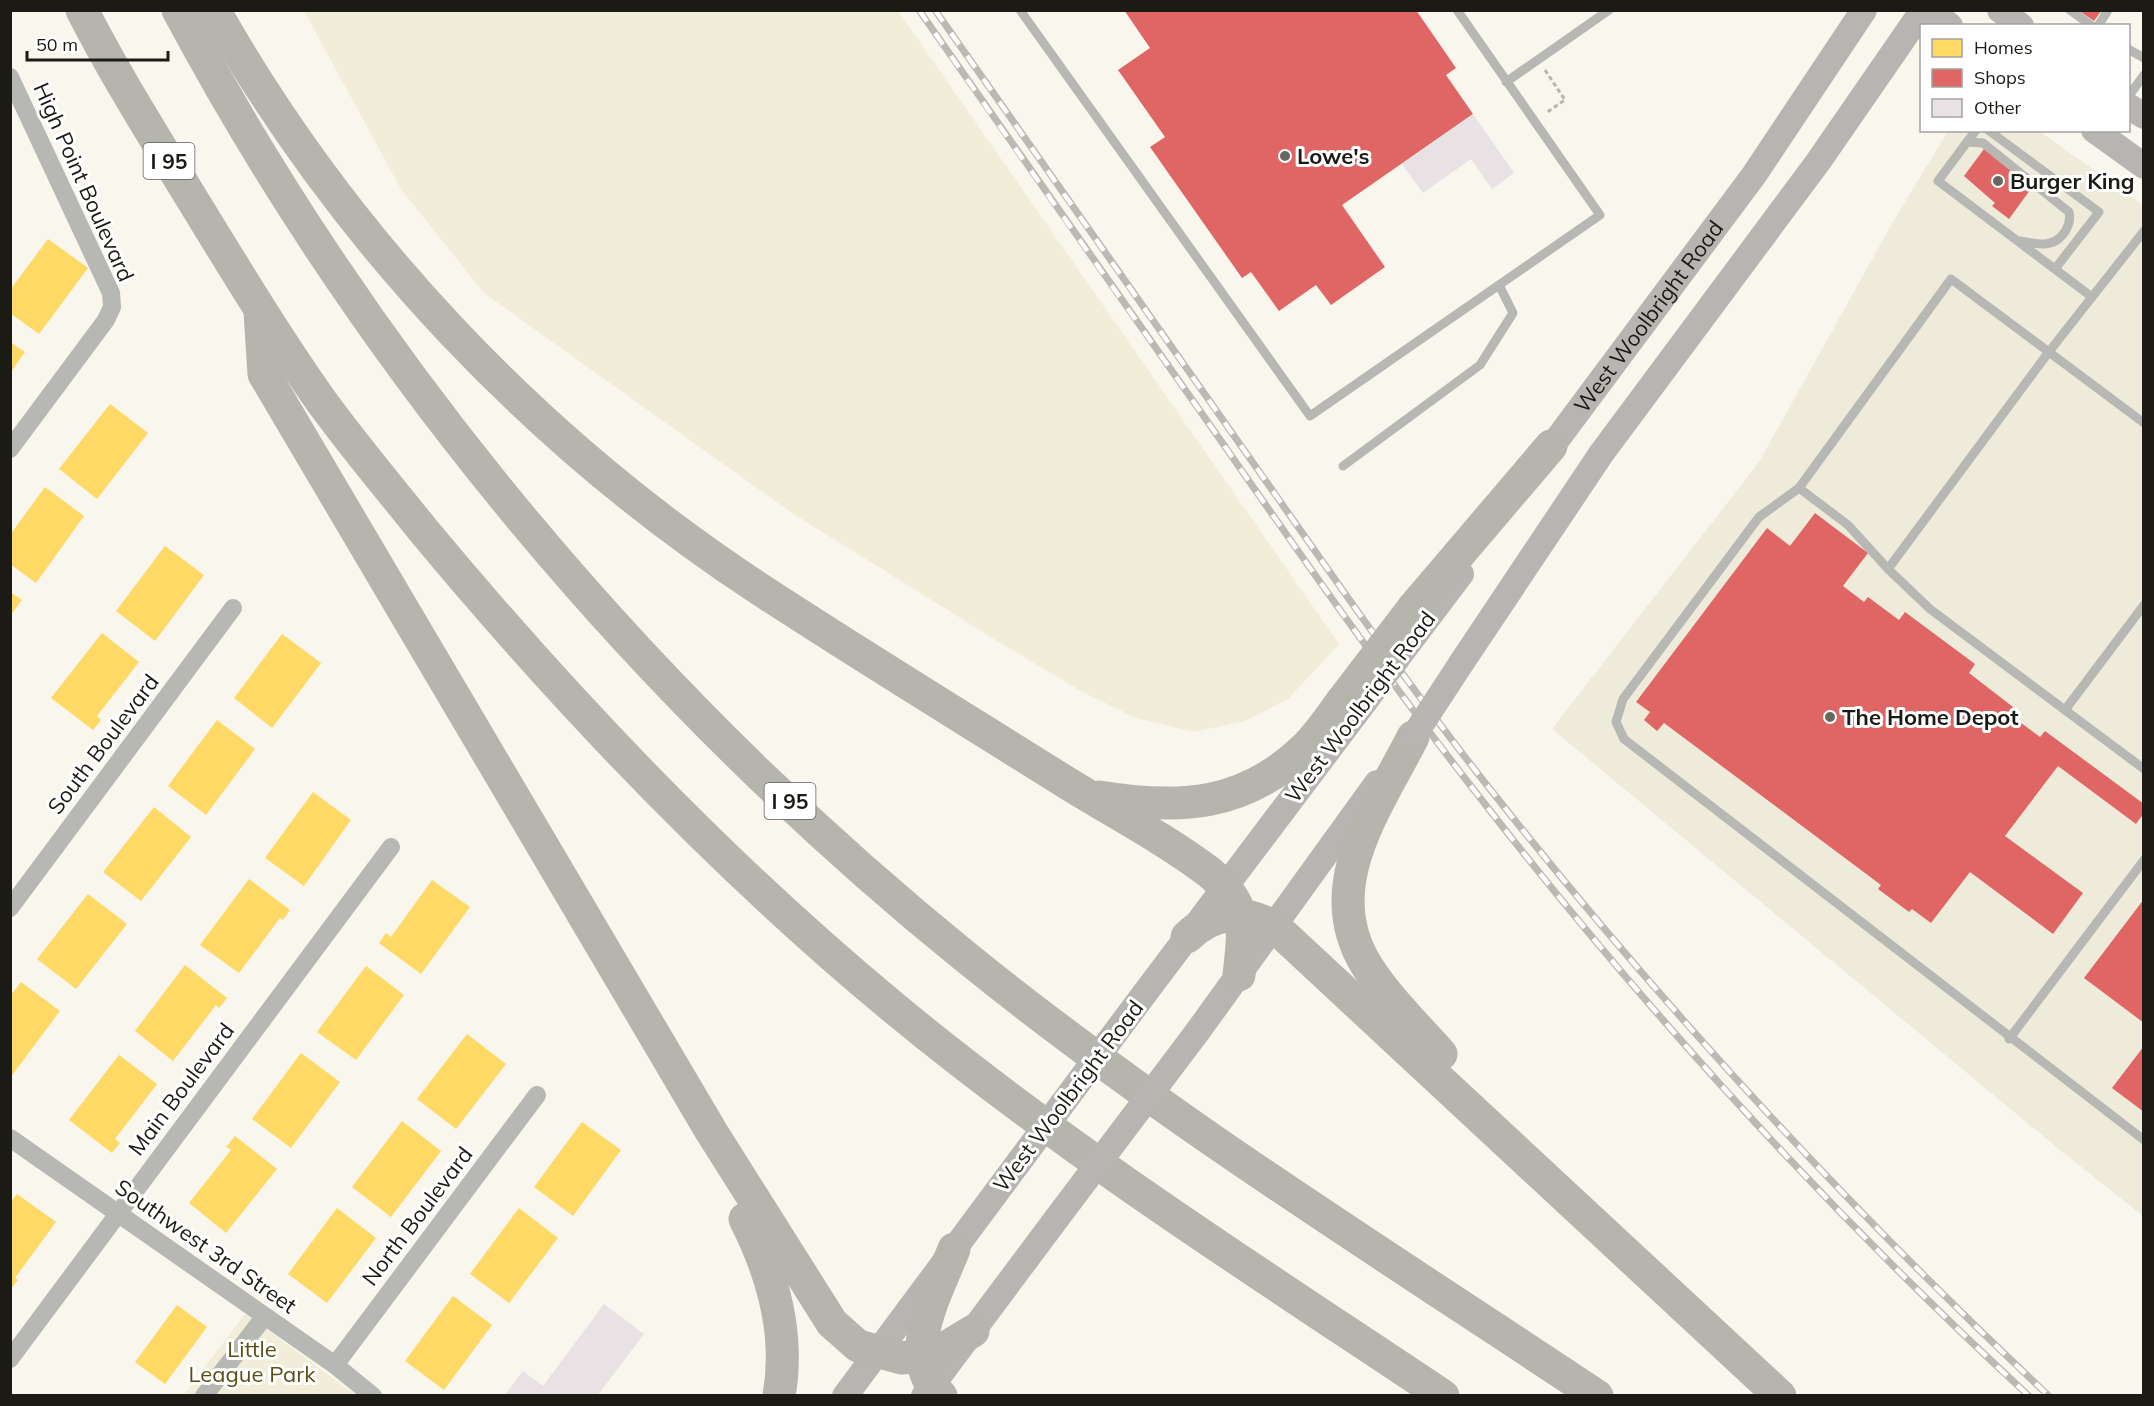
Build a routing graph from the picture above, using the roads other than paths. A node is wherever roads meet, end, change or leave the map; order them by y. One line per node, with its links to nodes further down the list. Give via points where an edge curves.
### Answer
1 (82, 10): 35 (highway, I 95, via 118,78)
2 (178, 10): 78 (highway, I 95, via 258,149 332,263 436,408 579,583 718,732 915,914 1073,1040 1240,1158)
3 (214, 10): 50 (highway, via 278,115 337,195 467,347 544,422 640,503 726,567)
4 (1020, 10): 33 (lane, via 1310,416)
5 (1457, 10): 21 (lane)
6 (1609, 10): 21 (lane)
7 (1864, 10): 38 (main road, West Woolbright Road, via 1740,194)
8 (1923, 10): 47 (main road, West Woolbright Road, bridge, via 1818,162 1601,454)
9 (1931, 10): 13 (main road)
10 (2000, 10): 14 (main road)
11 (2070, 10): 15 (lane)
12 (2108, 10): 16 (lane)
13 (1948, 24)
14 (2018, 24)
15 (2089, 24)
16 (2099, 24)
17 (2130, 50): 18 (lane)
18 (2144, 58)
19 (2144, 75): 22 (lane)
20 (10, 78): 39 (street, High Point Boulevard, via 111,293 112,307)
21 (1506, 82): 33 (lane, via 1600,215)
22 (2130, 94)
23 (2130, 107): 24 (main road)
24 (2144, 116)
25 (1974, 132): 28 (lane)
26 (1991, 132): 32 (lane, via 2099,212)
27 (2097, 132): 29 (main road)
28 (1967, 142): 31 (lane, via 1938,181); 31 (lane, via 1983,143 2068,212 2069,226 2057,240 2049,244)
29 (2144, 166)
30 (2144, 231): 34 (lane)
31 (2017, 241): 32 (lane)
32 (2055, 269): 34 (lane)
33 (1499, 285): 40 (lane, via 1513,313 1480,365)
34 (2092, 297): 36 (lane)
35 (260, 310): 61 (highway, via 264,374); 77 (highway, I 95, via 379,478 508,630 647,781 784,912 895,1009 1010,1099 1141,1194)
36 (2049, 353): 37 (lane); 41 (lane, via 1951,279); 42 (lane)
37 (2144, 423)
38 (1551, 446): 45 (highway, bridge)
39 (10, 449)
40 (1342, 466)
41 (1799, 488): 42 (lane, via 1848,525); 59 (lane, via 1759,517 1623,699 1616,722 1624,739)
42 (1888, 569): 46 (lane, via 1930,609)
43 (2144, 606): 46 (lane)
44 (233, 608): 54 (street, South Boulevard)
45 (1350, 706): 50 (highway, via 1296,756 1266,778 1230,795 1174,805); 53 (main road, West Woolbright Road)
46 (2066, 710): 49 (lane)
47 (1413, 737): 48 (highway)
48 (1393, 768): 56 (main road, via 1362,801); 64 (highway, via 1351,863 1347,901 1352,934 1365,963 1384,990)
49 (2144, 768)
50 (1087, 795): 53 (highway, via 1204,868)
51 (391, 847): 65 (street, Main Boulevard)
52 (2144, 860): 59 (lane)
53 (1225, 886): 55 (highway); 57 (main road, West Woolbright Road)
54 (10, 908)
55 (1242, 914): 56 (highway); 57 (highway, via 1210,920); 58 (highway)
56 (1275, 927): 58 (main road); 64 (highway)
57 (1188, 937): 66 (main road, West Woolbright Road, bridge)
58 (1239, 975): 68 (main road, bridge)
59 (2009, 1039): 63 (lane)
60 (537, 1095): 71 (street, North Boulevard)
61 (711, 1131): 69 (highway, via 832,1323 851,1341); 75 (highway, via 774,1288 782,1343)
62 (10, 1138): 65 (street, Southwest 3rd Street)
63 (2144, 1140)
64 (1542, 1175): 79 (highway)
65 (118, 1215): 67 (street, Southwest 3rd Street); 70 (street, Main Boulevard)
66 (954, 1249): 69 (main road, West Woolbright Road); 72 (highway, via 923,1335)
67 (264, 1317): 71 (street, Southwest 3rd Street); 73 (street)
68 (973, 1331): 72 (highway, via 947,1348)
69 (876, 1353): 72 (highway, via 902,1358); 76 (main road, West Woolbright Road)
70 (10, 1359)
71 (335, 1365): 74 (street, Southwest 3rd Street)
72 (930, 1383)
73 (204, 1395)
74 (373, 1395)
75 (779, 1395)
76 (845, 1395)
77 (1443, 1395)
78 (1597, 1395)
79 (1780, 1395)

